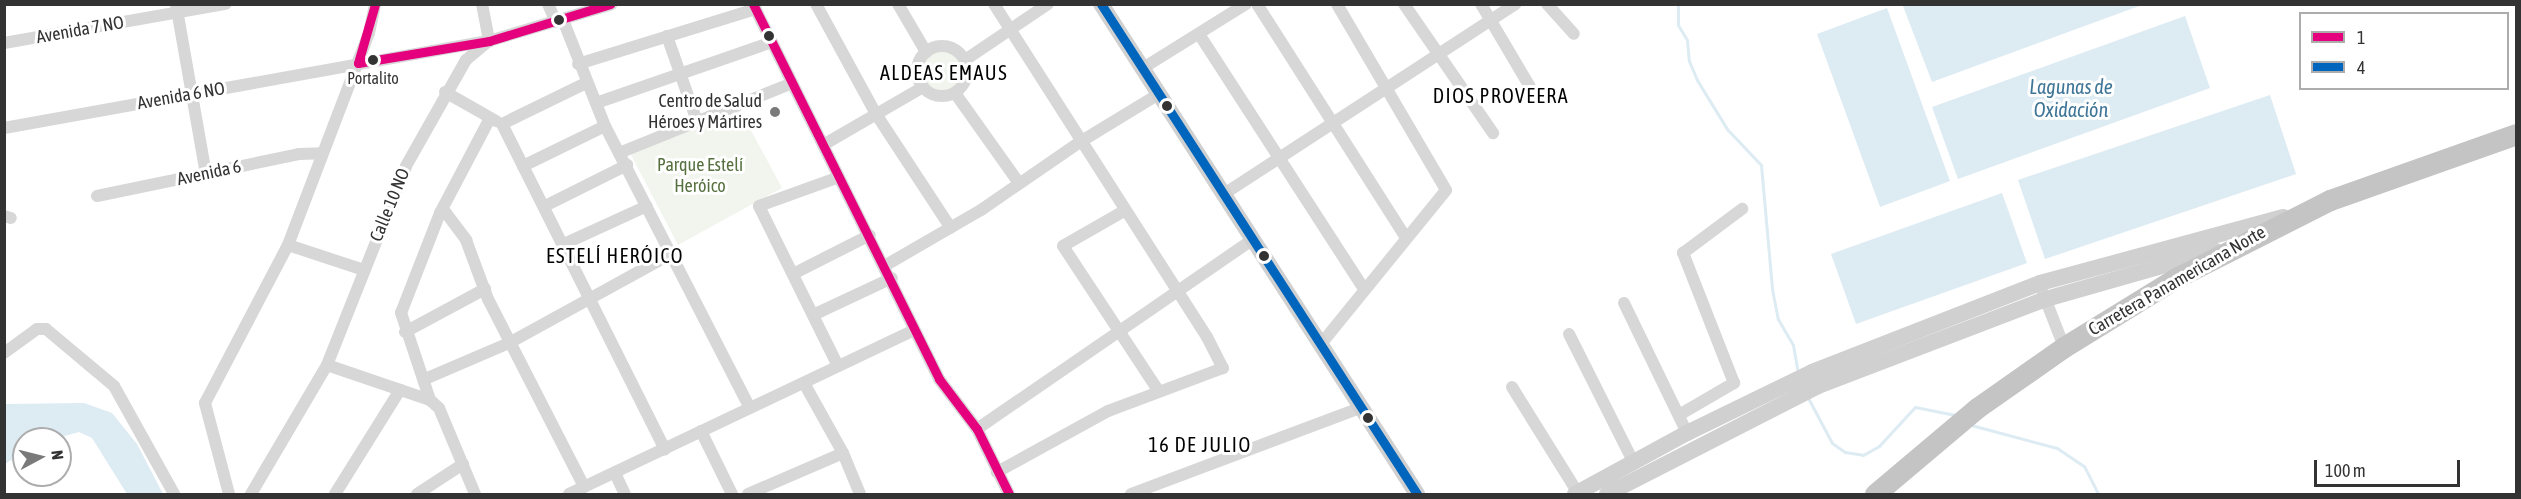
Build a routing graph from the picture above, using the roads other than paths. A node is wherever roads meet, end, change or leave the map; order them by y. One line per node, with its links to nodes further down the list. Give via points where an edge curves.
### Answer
1 (226, 4): 19 (street, Avenida 7 NO)
2 (375, 4): 32 (street)
3 (482, 4): 26 (street)
4 (548, 4): 20 (street)
5 (612, 4): 20 (street, Calle 10 NO)
6 (816, 4): 46 (street)
7 (898, 4): 29 (street)
8 (994, 4): 22 (street)
9 (1048, 4): 22 (street)
10 (1101, 4): 34 (street)
11 (1246, 4): 23 (street)
12 (1257, 4): 49 (street)
13 (1337, 4): 40 (street)
14 (1404, 4): 30 (street)
15 (1481, 4): 21 (street)
16 (1516, 4): 21 (street)
17 (1547, 4): 24 (street)
18 (755, 7): 25 (street); 27 (street)
19 (176, 9): 28 (street, Avenida 7 NO); 43 (street)
20 (559, 21): 26 (street, Calle 10 NO); 33 (street)
21 (1492, 21): 30 (street); 39 (street)
22 (1009, 29): 31 (street); 55 (street)
23 (1199, 34): 34 (street); 59 (street)
24 (1574, 34)
25 (667, 36): 33 (street); 35 (street)
26 (489, 41): 32 (street); 41 (street, Calle 10 NO, via 466,60)
27 (772, 42): 35 (street); 37 (street)
28 (4, 43)
29 (926, 52): 31 (street, via 948,46); 38 (street, via 917,69)
30 (1438, 56): 40 (street); 53 (street)
31 (965, 60): 42 (street, via 965,82)
32 (358, 63): 43 (street, Avenida 6 NO); 57 (street)
33 (578, 64): 36 (street)
34 (1143, 68): 44 (street)
35 (681, 76): 45 (street); 48 (street)
36 (586, 83): 45 (street); 50 (street)
37 (792, 83): 48 (street); 56 (street)
38 (923, 87): 42 (street, via 935,95); 46 (street)
39 (1530, 87)
40 (1387, 89): 49 (street); 75 (street, via 1446,190)
41 (445, 92): 47 (street); 82 (street, Calle 10 NO, via 406,166)
42 (955, 93): 64 (street)
43 (193, 94): 52 (street, Avenida 6 NO); 62 (street)
44 (1159, 94): 55 (street); 65 (street)
45 (596, 103): 51 (street)
46 (876, 114): 56 (street); 73 (street)
47 (490, 118): 50 (street); 72 (street)
48 (697, 121): 58 (street)
49 (1334, 123): 59 (street); 75 (street)
50 (502, 124): 61 (street)
51 (605, 126): 58 (street); 61 (street)
52 (4, 128)
53 (1493, 133)
54 (2517, 134): 70 (highway, Carretera Panamericana Norte)
55 (1080, 142): 64 (street); 71 (street)
56 (823, 145): 63 (street)
57 (322, 153): 62 (street, Avenida 6, via 299,154); 79 (street)
58 (619, 153): 60 (street)
59 (1280, 158): 65 (street); 86 (street)
60 (627, 165): 67 (street); 68 (street)
61 (522, 166): 67 (street)
62 (206, 174): 66 (street, Avenida 6)
63 (839, 177): 74 (street); 83 (street, via 759,206)
64 (1019, 183): 73 (street)
65 (1224, 194): 76 (street)
66 (97, 196)
67 (545, 206): 77 (street)
68 (647, 206): 77 (street); 80 (street)
69 (1742, 209): 111 (street, via 1683,254 1734,383)
70 (2305, 211): 78 (highway, Carretera Panamericana Norte); 88 (street)
71 (1124, 212): 87 (street); 93 (street, via 1063,246)
72 (440, 213): 85 (street, via 446,213 466,240); 94 (street, via 401,313)
73 (951, 228): 81 (street)
74 (870, 235): 81 (street); 83 (street)
75 (1407, 238): 86 (street)
76 (1253, 239): 87 (street); 97 (street)
77 (564, 244): 89 (street)
78 (2240, 244): 88 (street); 98 (highway, Carretera Panamericana Norte)
79 (288, 245): 82 (street); 125 (street, via 205,403)
80 (673, 253): 89 (street, via 599,295); 110 (street)
81 (886, 265): 84 (street)
82 (364, 270): 100 (street, Calle 10 NO)
83 (793, 274): 91 (street)
84 (892, 278): 91 (street); 92 (street)
85 (485, 289): 94 (street); 96 (street)
86 (1364, 289): 97 (street)
87 (1174, 291): 93 (street); 106 (street, via 1207,337 1223,368)
88 (2043, 291): 98 (street); 107 (street)
89 (586, 298): 96 (street); 115 (street)
90 (1624, 303): 111 (street)
91 (813, 315): 101 (street)
92 (914, 330): 101 (street); 112 (street, via 939,379)
93 (1118, 330): 106 (street); 112 (street)
94 (405, 332): 102 (street)
95 (1569, 334): 118 (street)
96 (509, 343): 102 (street); 122 (street)
97 (1321, 344): 109 (street)
98 (2064, 347): 139 (highway, Carretera Panamericana Norte, via 1941,436)
99 (4, 353): 124 (street, via 37,329 46,329 114,386)
100 (327, 365): 105 (street); 126 (street, Calle 10 NO)
101 (838, 366): 103 (street)
102 (425, 379): 108 (street)
103 (804, 383): 110 (street); 117 (street)
104 (1512, 387): 123 (street)
105 (400, 390): 108 (street); 127 (street)
106 (1158, 390): 120 (street, via 1107,411)
107 (1790, 390): 114 (street); 116 (street)
108 (430, 400): 119 (street, via 439,408)
109 (1362, 407): 136 (street); 137 (street)
110 (750, 408): 113 (street)
111 (1679, 415): 114 (street)
112 (977, 429): 120 (street)
113 (701, 431): 115 (street); 132 (street)
114 (1687, 433): 116 (street); 118 (street)
115 (665, 449): 121 (street)
116 (1693, 449): 138 (street)
117 (843, 453): 133 (street); 134 (street)
118 (1634, 463): 123 (street)
119 (463, 464): 128 (street); 129 (street)
120 (997, 472): 135 (street)
121 (615, 473): 122 (street); 131 (street)
122 (584, 487): 130 (street)
123 (1576, 494)
124 (174, 495)
125 (229, 495)
126 (251, 495)
127 (335, 495)
128 (417, 495)
129 (476, 495)
130 (568, 495)
131 (625, 495)
132 (732, 495)
133 (748, 495)
134 (860, 495)
135 (1009, 495)
136 (1131, 495)
137 (1417, 495)
138 (1607, 495)
139 (1875, 495)

